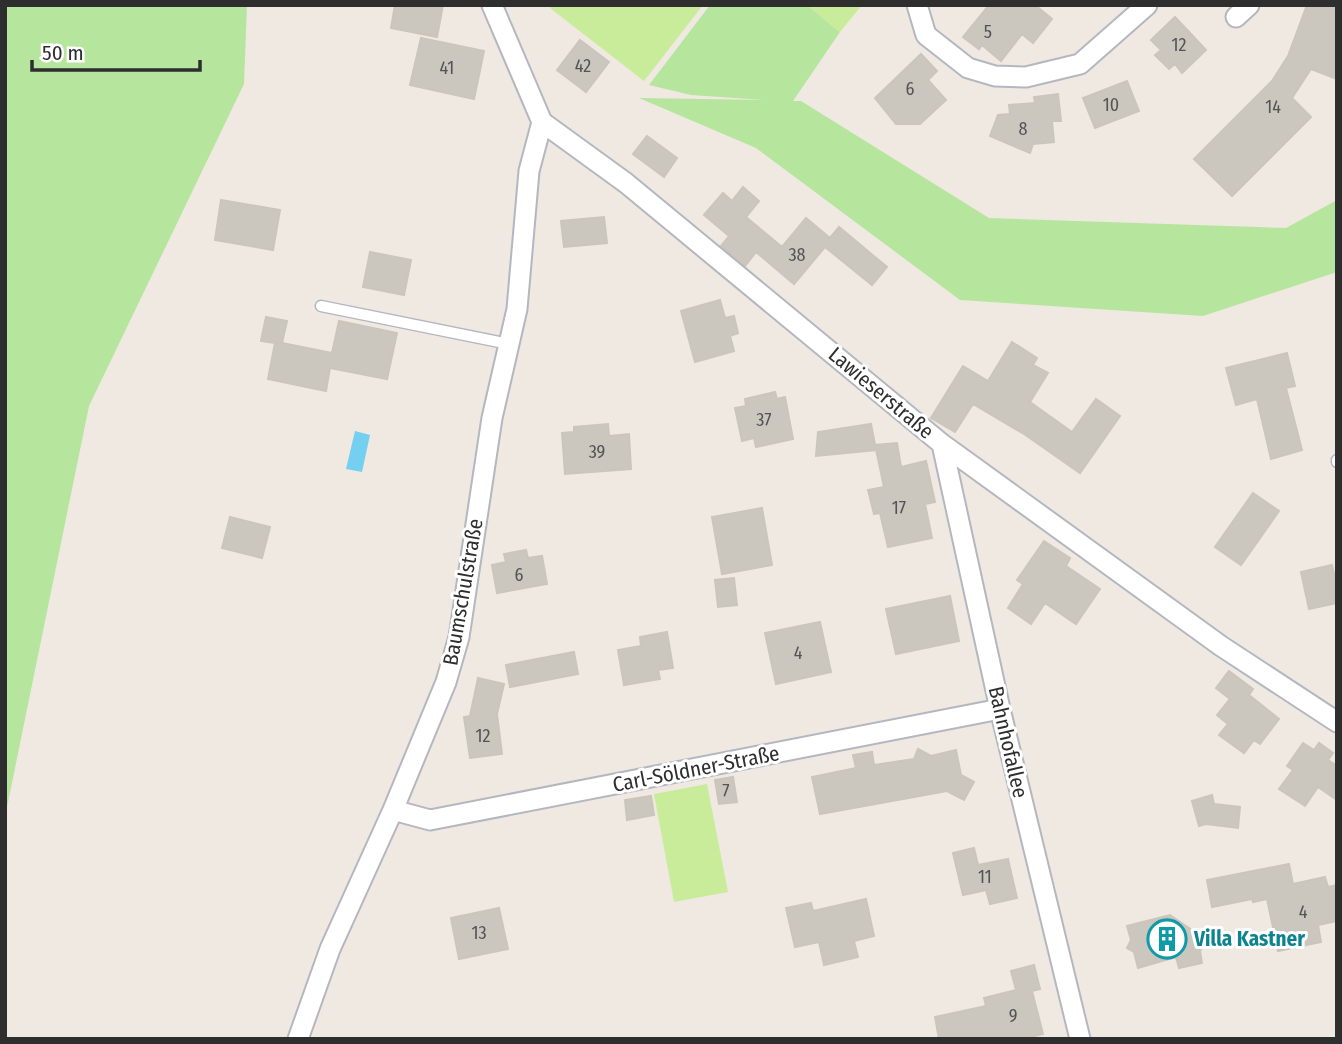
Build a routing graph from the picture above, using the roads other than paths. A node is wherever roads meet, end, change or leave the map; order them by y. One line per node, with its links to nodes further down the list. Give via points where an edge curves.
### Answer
1 (492, 5): 4 (street)
2 (917, 5): 3 (street, via 926,35 968,68 995,76 1026,77 1080,64)
3 (1147, 5)
4 (541, 122): 6 (street, Baumschulstraße, via 529,171 517,309); 7 (street, Lawieserstraße, via 626,183)
5 (321, 306): 6 (lane)
6 (509, 344): 10 (street, Baumschulstraße, via 492,418 458,637 446,682)
7 (942, 444): 8 (street, Bahnhofallee); 9 (street, Lawieserstraße, via 1221,646)
8 (1000, 709): 10 (street, Carl-Söldner-Straße, via 430,820); 12 (street, Bahnhofallee)
9 (1337, 722)
10 (394, 810): 11 (street, Baumschulstraße, via 330,949)
11 (298, 1039)
12 (1080, 1039)

